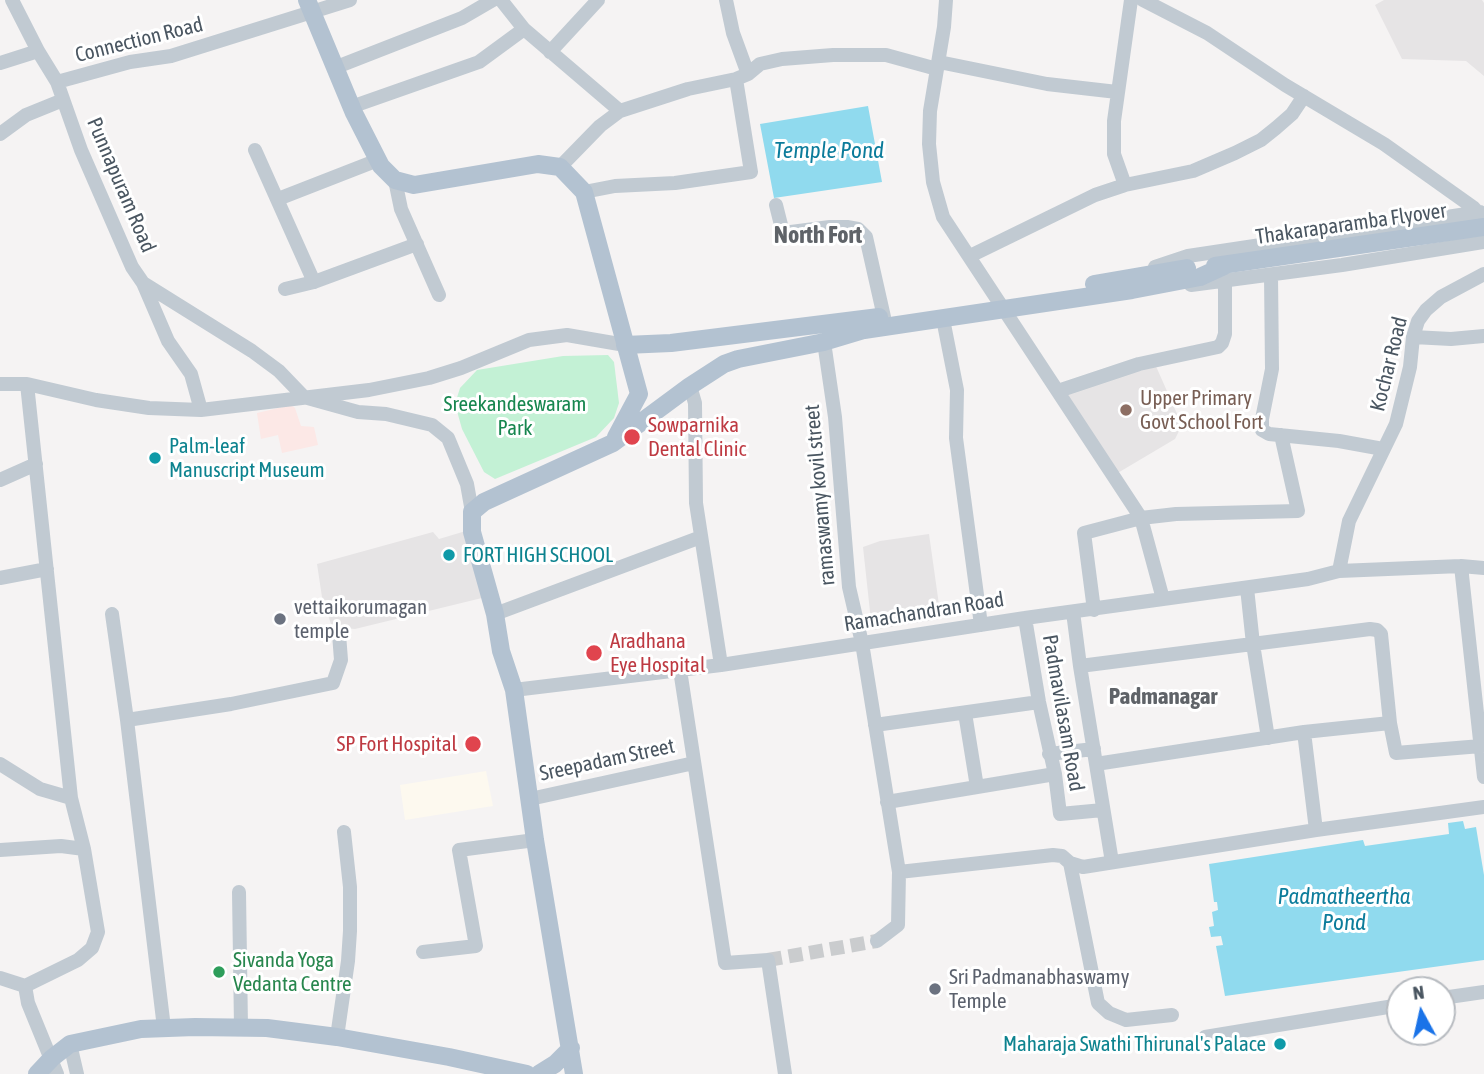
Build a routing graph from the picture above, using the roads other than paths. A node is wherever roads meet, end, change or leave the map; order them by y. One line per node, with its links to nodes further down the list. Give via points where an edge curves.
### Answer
1 (12, 0): 12 (street, Punnapuram Road)
2 (350, 0): 10 (street, Connection Road)
3 (493, 0): 16 (street, via 463,18)
4 (502, 0): 11 (street)
5 (598, 0): 13 (street)
6 (726, 0): 17 (street)
7 (946, 0): 15 (street)
8 (1131, 0): 19 (street)
9 (1143, 0): 20 (street, via 1207,33)
10 (309, 7): 16 (main road); 18 (street, Connection Road, via 171,55)
11 (524, 29): 13 (street); 22 (street, via 479,62)
12 (38, 51): 14 (street); 18 (street, Punnapuram Road)
13 (550, 52): 23 (street)
14 (0, 63)
15 (938, 65): 17 (street, via 886,55 833,55 760,64); 19 (street); 36 (street, via 930,111 933,182 943,217)
16 (334, 68): 22 (main road)
17 (742, 76): 23 (street); 30 (street, via 751,172)
18 (57, 82): 21 (street, Punnapuram Road)
19 (1117, 92): 29 (street, via 1114,154)
20 (1304, 96): 29 (street, via 1276,128 1235,153 1193,171); 33 (street, via 1384,144 1474,208)
21 (63, 100): 24 (street, via 26,115); 41 (street, Punnapuram Road, via 132,267)
22 (351, 107): 26 (main road)
23 (620, 111): 27 (street)
24 (0, 134)
25 (255, 150): 31 (street)
26 (378, 160): 28 (main road); 31 (street)
27 (560, 167): 28 (main road, via 538,164 414,185); 30 (main road)
28 (395, 180): 35 (street)
29 (1125, 185): 36 (street)
30 (584, 192): 51 (main road)
31 (278, 199): 40 (street)
32 (776, 205): 46 (street, via 783,233 847,227 866,237)
33 (1481, 218): 37 (main road, Thakaraparamba Flyover, via 1465,230); 42 (street, via 1188,256)
34 (1484, 242): 39 (street)
35 (416, 244): 40 (street); 44 (street)
36 (970, 256): 45 (street)
37 (1224, 272): 39 (street); 42 (main road, Thakaraparamba Flyover, via 1192,267); 55 (street, via 1225,334 1218,347 1139,364)
38 (1484, 274): 49 (street, Kochar Road, via 1426,310)
39 (1270, 275): 58 (street, via 1272,369 1262,430)
40 (314, 282): 43 (street)
41 (143, 283): 56 (street, Punnapuram Road, via 252,351); 57 (street, via 168,341 191,374)
42 (1124, 285): 45 (main road, Thakaraparamba Flyover)
43 (285, 289)
44 (439, 295)
45 (1002, 304): 46 (main road); 47 (main road); 55 (street)
46 (884, 317): 51 (main road)
47 (943, 319): 50 (main road, via 864,330); 78 (street, via 957,390 956,438)
48 (1484, 336): 49 (street)
49 (1413, 337): 60 (street, Kochar Road, via 1396,424)
50 (824, 342): 54 (main road, via 738,359); 80 (street, ramaswamy kovil street, via 849,587)
51 (625, 345): 56 (street, via 567,335 529,340 429,378); 59 (main road, via 639,394)
52 (0, 384): 53 (street)
53 (27, 384): 57 (street, via 149,408); 61 (street)
54 (690, 386): 59 (main road); 65 (street, via 695,403)
55 (1058, 391): 64 (street)
56 (304, 397): 57 (street); 63 (street, via 432,425 447,438 467,484)
57 (201, 410)
58 (1281, 435): 60 (street); 64 (street, via 1297,505)
59 (613, 443): 63 (main road, via 484,502)
60 (1383, 449): 69 (street, Kochar Road, via 1349,522)
61 (36, 464): 62 (street); 68 (street)
62 (0, 480)
63 (472, 512): 76 (main road, via 472,531)
64 (1141, 518): 72 (street); 73 (street, via 1084,533)
65 (701, 537): 76 (street); 82 (street)
66 (1461, 566): 67 (street, Ramachandran Road); 69 (street, Ramachandran Road); 93 (street)
67 (1484, 568)
68 (47, 569): 70 (street); 101 (street)
69 (1339, 571): 71 (street, Ramachandran Road)
70 (0, 578)
71 (1247, 588): 72 (street, Ramachandran Road); 81 (street)
72 (1163, 599): 73 (street, Ramachandran Road)
73 (1094, 610): 74 (street, Ramachandran Road)
74 (1073, 612): 77 (street, Ramachandran Road); 83 (street)
75 (112, 614): 88 (street)
76 (495, 614): 85 (main road)
77 (1025, 618): 78 (street, Ramachandran Road); 86 (street, Padmavilasam Road)
78 (981, 625): 80 (street, Ramachandran Road)
79 (340, 634): 88 (street, via 341,660 333,683)
80 (862, 643): 82 (street, Ramachandran Road); 90 (street, ramaswamy kovil street)
81 (1253, 644): 83 (street, Padmavilasam Road); 89 (street, Padmavilasam Road, via 1377,631 1381,634); 92 (street)
82 (721, 665): 84 (street, Ramachandran Road)
83 (1080, 666): 95 (street)
84 (680, 670): 85 (street, Ramachandran Road); 96 (street)
85 (514, 690): 102 (main road)
86 (1039, 702): 87 (street); 94 (street, Padmavilasam Road)
87 (965, 713): 90 (street); 100 (street)
88 (127, 720): 124 (street)
89 (1390, 723): 91 (street, Padmavilasam Road); 93 (street, Padmavilasam Road, via 1396,753)
90 (874, 725): 103 (street, ramaswamy kovil street)
91 (1304, 732): 92 (street, Padmavilasam Road); 106 (street)
92 (1268, 738): 95 (street, Padmavilasam Road)
93 (1481, 746): 99 (street)
94 (1049, 754): 95 (street, Padmavilasam Road); 98 (street, Padmavilasam Road)
95 (1095, 756): 105 (street)
96 (694, 763): 102 (street, Sreepadam Street); 135 (street, via 725,963 768,960)
97 (0, 764): 101 (street, via 40,789)
98 (1055, 774): 100 (street); 105 (street, Padmavilasam Road, via 1060,814)
99 (1484, 777)
100 (976, 787): 103 (street)
101 (71, 798): 109 (street)
102 (530, 799): 108 (main road)
103 (887, 802): 113 (street, ramaswamy kovil street)
104 (1484, 807): 106 (street)
105 (1103, 810): 111 (street)
106 (1316, 830): 111 (street)
107 (344, 832): 125 (street, via 350,931)
108 (535, 840): 116 (street, via 459,850 476,946); 128 (main road)
109 (84, 849): 110 (street); 118 (street, via 98,932 92,948 78,960)
110 (0, 850)
111 (1112, 862): 112 (street, via 1083,867)
112 (1070, 863): 113 (street, via 1053,855); 122 (street, via 1098,1003 1126,1020)
113 (899, 872): 115 (street, ramaswamy kovil street, via 898,925)
114 (239, 892): 123 (street)
115 (877, 942)
116 (423, 952)
117 (0, 978): 118 (street)
118 (25, 986): 129 (street)
119 (1484, 992): 120 (street)
120 (1456, 996)
121 (1386, 1007): 126 (street)
122 (1172, 1015)
123 (241, 1027): 124 (main road); 125 (main road)
124 (164, 1028): 127 (main road)
125 (337, 1037): 132 (main road)
126 (1205, 1037)
127 (70, 1044): 129 (main road); 131 (street)
128 (571, 1048): 133 (main road); 134 (main road)
129 (54, 1066): 130 (main road)
130 (37, 1074)
131 (77, 1074)
132 (527, 1074)
133 (539, 1074)
134 (574, 1074)
135 (785, 1074)

